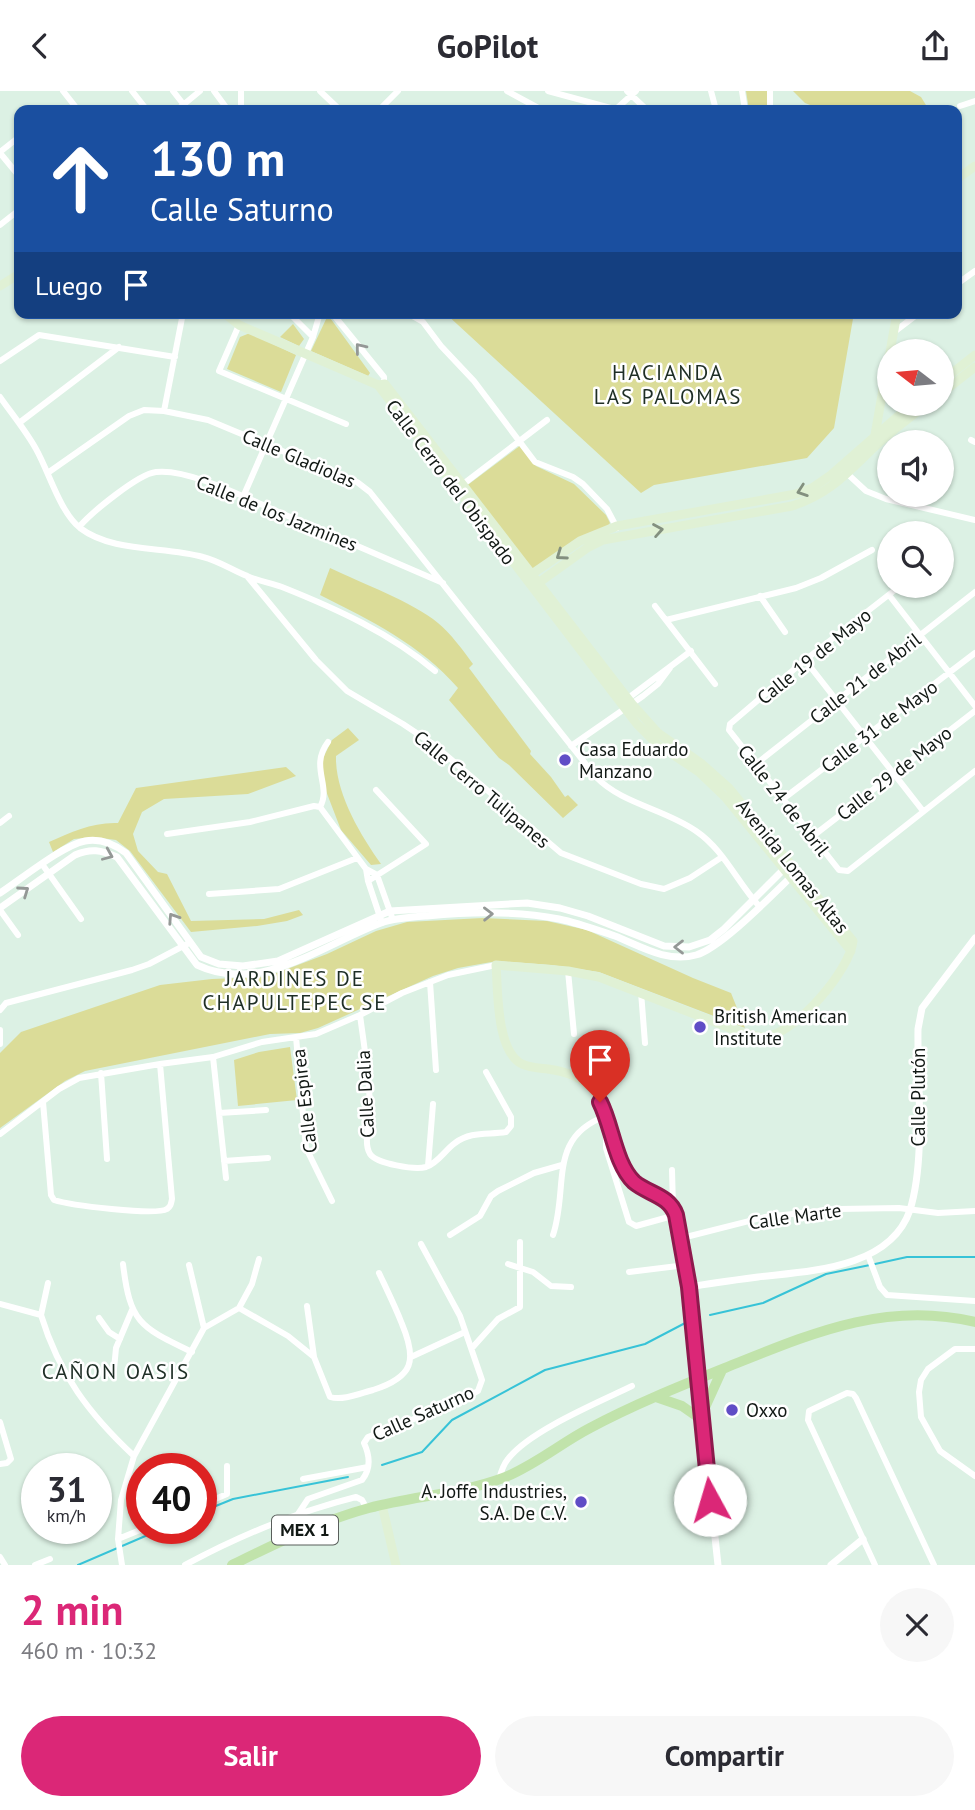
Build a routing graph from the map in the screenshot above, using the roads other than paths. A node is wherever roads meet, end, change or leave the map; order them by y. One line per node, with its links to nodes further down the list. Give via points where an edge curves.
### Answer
1 (63, 91): 9 (street)
2 (132, 91): 10 (street)
3 (200, 91): 11 (street)
4 (320, 91): 8 (street)
5 (398, 91): 12 (street)
6 (507, 91): 13 (street)
7 (548, 91): 14 (street)
8 (328, 94)
9 (74, 105)
10 (143, 105)
11 (184, 105)
12 (384, 105)
13 (533, 105)
14 (598, 105)
15 (14, 141): 16 (street)
16 (0, 153): 17 (street)
17 (14, 170)
18 (14, 214): 19 (street)
19 (0, 225)
20 (182, 319): 35 (street)
21 (232, 319): 28 (main road)
22 (295, 319): 30 (street)
23 (318, 319): 30 (street)
24 (337, 319): 40 (street, Calle Cerro del Obispado, one-way to 24, via 384,377)
25 (417, 319): 52 (street)
26 (896, 319): 29 (main road)
27 (911, 319): 29 (street)
28 (239, 325): 33 (main road); 42 (street, via 219,371)
29 (894, 332): 31 (main road)
30 (313, 337): 33 (street)
31 (892, 339)
32 (119, 347): 35 (street); 36 (street, via 39,335); 47 (street)
33 (305, 354): 40 (main road); 42 (street)
34 (975, 355): 38 (main road)
35 (175, 357): 43 (street)
36 (0, 361)
37 (975, 367): 39 (main road)
38 (954, 372)
39 (954, 384)
40 (382, 387): 56 (main road, Calle Cerro del Obispado); 64 (main road, Calle Cerro del Obispado)
41 (0, 397): 47 (street)
42 (285, 400): 48 (street); 53 (street)
43 (164, 411): 53 (street, Calle Gladiolas, via 208,420); 55 (street, Calle Gladiolas, via 136,412)
44 (899, 417): 49 (main road)
45 (908, 417): 50 (main road)
46 (547, 420): 52 (street)
47 (19, 423): 55 (street)
48 (346, 424)
49 (886, 430)
50 (890, 430)
51 (877, 439): 54 (main road)
52 (521, 440): 56 (street); 59 (street, via 535,462 573,477 597,496)
53 (266, 443): 57 (street); 65 (street, Calle Gladiolas, via 364,487)
54 (844, 471): 58 (street, via 866,491 886,499); 59 (main road, one-way to 59, via 796,494); 61 (main road, one-way to 54, via 792,506 816,497)
55 (49, 473): 60 (street)
56 (462, 485): 64 (main road, Calle Cerro del Obispado)
57 (243, 497): 60 (street, Calle de los Jazmines, via 191,477 156,472 144,475); 65 (street, Calle de los Jazmines)
58 (975, 520)
59 (617, 526): 61 (street); 64 (main road, one-way to 64, via 580,541)
60 (79, 527): 63 (street, via 135,547 206,557)
61 (620, 536): 64 (main road, via 587,548)
62 (872, 550): 67 (street, via 821,578)
63 (247, 576): 77 (street, via 344,614 405,647); 98 (street, Calle Cerro Tulipanes, via 347,691 433,744 561,853 664,889)
64 (532, 581): 81 (main road, Avenida Lomas Altas)
65 (445, 583): 86 (street, Calle Gladiolas)
66 (975, 592): 73 (street, Calle 21 de Abril)
67 (760, 596): 71 (street); 72 (street)
68 (885, 598): 76 (street, Calle 19 de Mayo)
69 (891, 598): 73 (street)
70 (655, 606): 71 (street)
71 (666, 620): 74 (street)
72 (785, 632)
73 (919, 635): 78 (street); 80 (street, Calle 21 de Abril)
74 (691, 651): 79 (street); 81 (street)
75 (975, 653): 78 (street, Calle 31 de Mayo)
76 (805, 660): 80 (street); 83 (street, Calle 19 de Mayo)
77 (435, 671)
78 (949, 673): 82 (street); 84 (street, Calle 31 de Mayo)
79 (715, 684)
80 (837, 699): 84 (street); 87 (street, Calle 21 de Abril)
81 (627, 704): 86 (street); 101 (main road, Avenida Lomas Altas, via 729,788)
82 (975, 708): 89 (street, Calle 29 de Mayo)
83 (728, 727): 87 (street, Calle 24 de Abril)
84 (866, 736): 89 (street); 91 (street, Calle 31 de Mayo)
85 (328, 742): 92 (street, via 319,760)
86 (571, 746): 98 (street, Calle Gladiolas, via 602,783 679,820 703,836)
87 (756, 764): 91 (street, Calle 24 de Abril)
88 (975, 771): 93 (street, Calle 24 de Abril)
89 (895, 772): 93 (street); 97 (street, Calle 29 de Mayo)
90 (376, 790): 104 (street, via 426,844)
91 (783, 799): 97 (street, Calle 24 de Abril)
92 (320, 807): 96 (street); 99 (street)
93 (923, 811): 97 (street, Calle 24 de Abril, via 848,871 839,870)
94 (9, 815): 95 (street)
95 (0, 823)
96 (166, 834)
97 (813, 836)
98 (722, 857): 109 (street, Calle Gladiolas)
99 (357, 858): 102 (street); 108 (street, via 279,889)
100 (43, 864): 103 (street); 107 (street); 118 (street, one-way to 100, via 155,890 116,845 78,842)
101 (786, 867): 105 (main road, Avenida Lomas Altas); 109 (street)
102 (366, 869): 104 (street); 106 (street)
103 (48, 874): 111 (street, one-way to 103); 113 (street); 118 (street, one-way to 118, via 87,850 117,857)
104 (377, 875): 106 (street); 112 (street)
105 (793, 876): 110 (street); 122 (main road, Avenida Lomas Altas, via 853,941 838,973 805,1015 787,1029 765,1037 743,1033)
106 (368, 881): 114 (street)
107 (0, 893)
108 (209, 894)
109 (752, 899): 110 (street, Calle Gladiolas); 112 (street, one-way to 112, via 710,940 681,948 543,905)
110 (759, 906): 115 (street, one-way to 110, via 429,915 557,918 658,954 684,957 717,944)
111 (0, 909): 116 (street)
112 (390, 911): 114 (street); 115 (street)
113 (81, 919)
114 (381, 919): 115 (street); 118 (street, via 278,961 243,966 219,964)
115 (393, 920)
116 (18, 935)
117 (975, 938): 150 (street, Calle Plutón, via 922,1009 917,1165)
118 (185, 945): 123 (street, via 149,964 6,1003)
119 (496, 965): 120 (main road); 121 (street); 139 (main road, via 501,1029 516,1060 579,1077 593,1090)
120 (568, 971): 122 (main road); 126 (street)
121 (430, 982): 124 (street); 132 (street)
122 (641, 992): 128 (street)
123 (0, 1010)
124 (360, 1015): 127 (street, via 316,1034); 146 (street, Calle Dalia, via 370,1108 369,1152 393,1164)
125 (0, 1030): 129 (street)
126 (574, 1034)
127 (296, 1037): 130 (street); 149 (street, Calle Espirea, via 306,1147)
128 (645, 1043)
129 (0, 1044)
130 (213, 1057): 131 (street); 138 (street)
131 (160, 1063): 134 (street); 135 (street, via 172,1199 167,1210 147,1212 54,1200)
132 (436, 1069)
133 (486, 1072): 146 (street, via 511,1117 511,1126 506,1132 481,1132 457,1141)
134 (101, 1073): 135 (street, via 79,1078); 143 (street)
135 (43, 1102): 141 (street)
136 (433, 1104): 146 (street)
137 (266, 1110): 138 (street)
138 (219, 1113): 144 (street)
139 (606, 1115): 140 (main road); 145 (street, via 581,1128)
140 (611, 1131): 151 (main road, via 633,1180); 151 (street, via 606,1148 629,1222 636,1226)
141 (0, 1134)
142 (268, 1158): 144 (street)
143 (107, 1159)
144 (224, 1161): 148 (street)
145 (562, 1165): 153 (street, via 498,1191 480,1216); 154 (street)
146 (428, 1166)
147 (672, 1171): 151 (street)
148 (226, 1178)
149 (332, 1201)
150 (910, 1209): 152 (street, Calle Marte); 155 (street, Calle Marte, via 782,1214); 158 (street, Calle Plutón, via 899,1230)
151 (675, 1211): 155 (main road)
152 (975, 1211)
153 (450, 1235)
154 (553, 1235)
155 (682, 1238): 163 (main road)
156 (520, 1242): 164 (street)
157 (421, 1244): 179 (street)
158 (869, 1258): 169 (street, Calle Plutón); 170 (street, via 882,1292)
159 (259, 1259): 173 (street)
160 (508, 1263): 164 (street)
161 (123, 1265): 174 (street)
162 (189, 1265): 178 (street)
163 (686, 1265): 165 (street); 169 (main road)
164 (520, 1267): 168 (street, via 551,1286); 181 (street, via 520,1307 501,1317)
165 (629, 1272)
166 (379, 1273): 185 (street, via 410,1343)
167 (48, 1283): 175 (street)
168 (571, 1287)
169 (689, 1287): 188 (main road)
170 (975, 1301)
171 (0, 1304): 175 (street)
172 (307, 1306): 184 (street)
173 (239, 1307): 178 (street); 184 (street, via 288,1335)
174 (132, 1310): 180 (street); 183 (street, via 152,1330)
175 (41, 1315): 193 (street, via 75,1391)
176 (99, 1318): 180 (street)
177 (975, 1322): 187 (main road, MEX 1, via 907,1315 846,1323)
178 (204, 1328): 183 (street)
179 (465, 1332): 181 (street); 185 (street)
180 (120, 1339): 186 (street)
181 (472, 1348): 197 (street, Calle Saturno, via 482,1380 478,1391 368,1437 364,1443)
182 (975, 1349): 198 (street, via 955,1349 928,1369 919,1392 921,1417 940,1451)
183 (192, 1352): 194 (street)
184 (314, 1357): 185 (street, via 327,1393 337,1399 400,1377)
185 (411, 1357)
186 (114, 1369)
187 (722, 1369): 188 (main road, MEX 1); 191 (main road)
188 (698, 1379): 190 (main road, MEX 1); 191 (street)
189 (632, 1386): 200 (street, via 552,1425 508,1459)
190 (655, 1397): 191 (main road); 200 (main road, MEX 1, via 598,1423)
191 (702, 1417): 217 (street)
192 (0, 1422): 195 (street, via 11,1459)
193 (131, 1453)
194 (136, 1453)
195 (0, 1464)
196 (227, 1467): 202 (street, via 229,1492)
197 (368, 1467): 199 (street); 205 (street, Calle Saturno, via 362,1480 308,1499)
198 (975, 1476)
199 (303, 1479)
200 (499, 1479): 203 (main road, MEX 1)
201 (126, 1483): 208 (street)
202 (217, 1498)
203 (382, 1505): 204 (main road, MEX 1); 216 (main road)
204 (367, 1509): 205 (street, via 356,1497); 215 (main road, MEX 1, via 305,1530)
205 (298, 1514): 214 (street, via 234,1539)
206 (126, 1537): 208 (street)
207 (863, 1539): 218 (street); 219 (street); 220 (street, via 807,1416 847,1393 856,1398)
208 (118, 1541): 213 (street)
209 (0, 1557): 211 (street)
210 (50, 1559): 212 (street)
211 (5, 1565)
212 (35, 1565)
213 (122, 1565)
214 (185, 1565)
215 (232, 1565)
216 (396, 1565)
217 (718, 1565)
218 (831, 1565)
219 (875, 1565)
220 (934, 1565)

